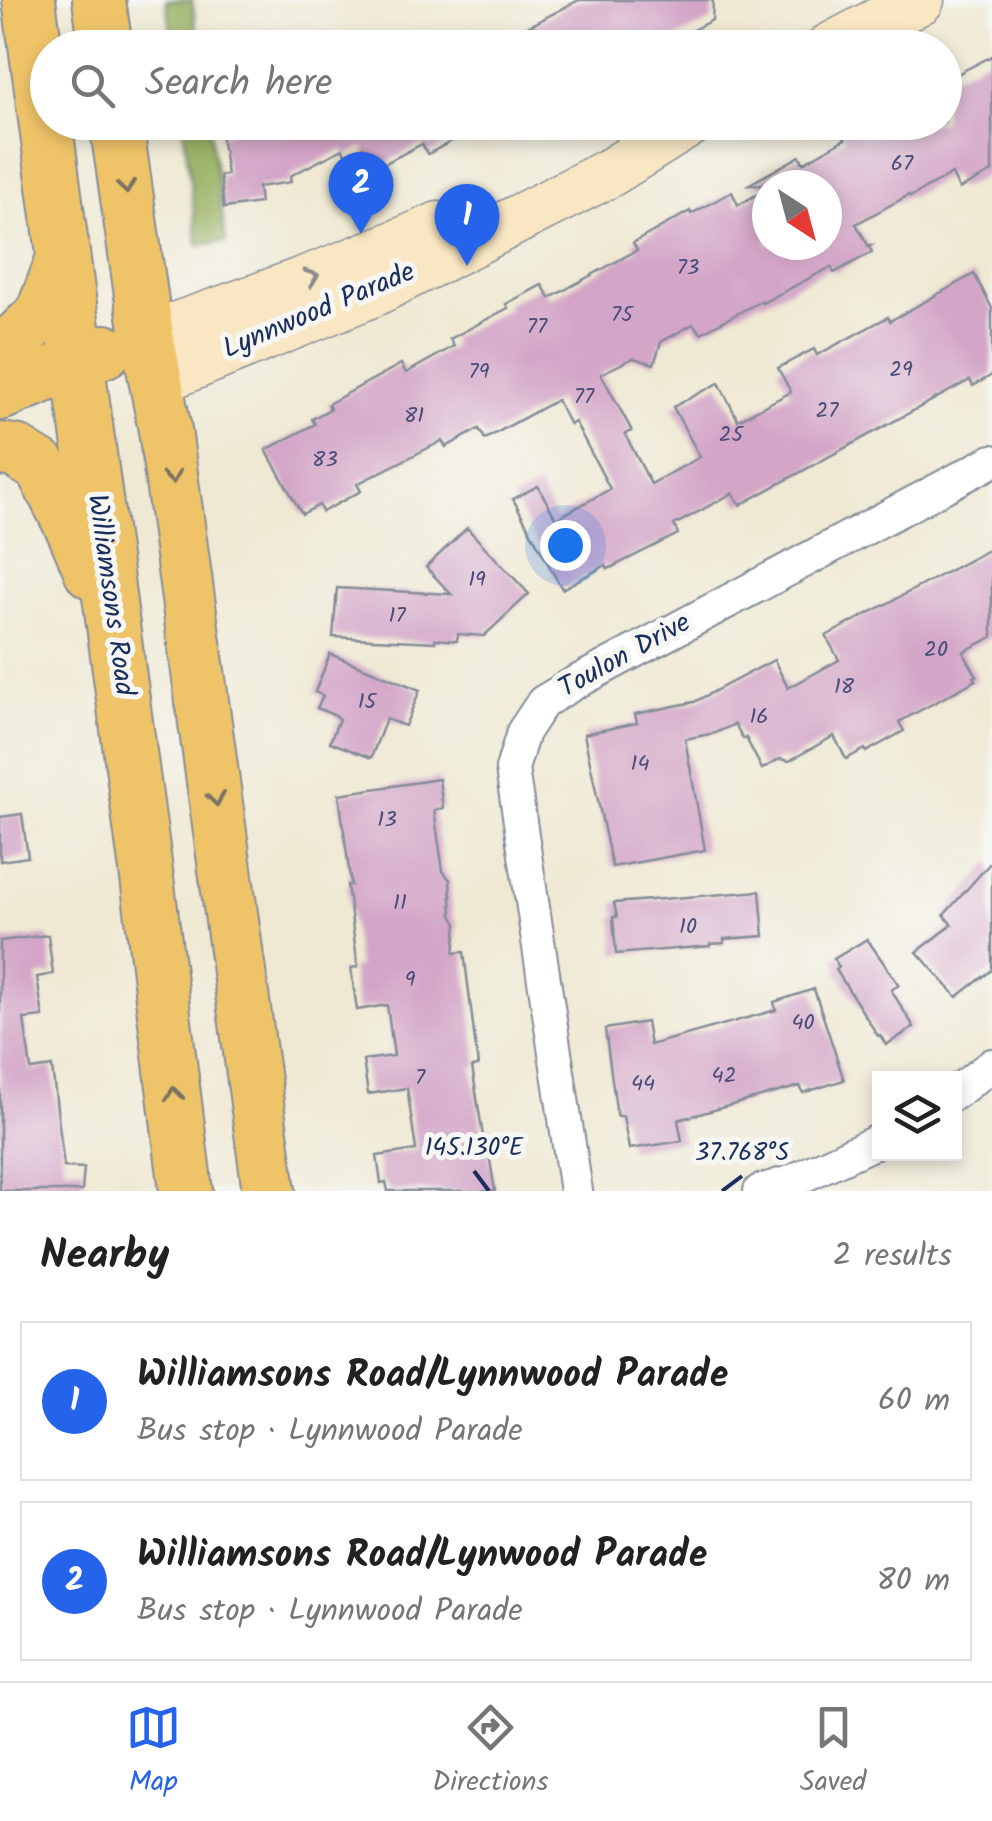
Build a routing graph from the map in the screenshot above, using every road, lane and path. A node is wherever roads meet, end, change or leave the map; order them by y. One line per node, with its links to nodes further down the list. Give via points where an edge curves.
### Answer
1 (29, 0): 4 (main road, Williamsons Road)
2 (99, 0): 5 (main road)
3 (920, 0): 6 (main road)
4 (33, 30)
5 (103, 30)
6 (862, 30)
7 (48, 140): 11 (main road, Williamsons Road)
8 (119, 140): 13 (main road, one-way to 13)
9 (635, 140): 13 (main road, Lynnwood Parade, one-way to 9, via 220,312 379,252)
10 (662, 140): 13 (main road, Lynnwood Parade, via 374,292)
11 (64, 257): 12 (main road, via 42,314); 14 (main road, Williamsons Road)
12 (0, 355)
13 (152, 358): 14 (main road); 23 (main road, one-way to 23)
14 (80, 387): 15 (main road); 16 (main road); 18 (main road, Williamsons Road)
15 (0, 394)
16 (0, 446): 18 (main road, via 40,467)
17 (992, 461): 24 (street, Toulon Drive, via 572,684 543,702 523,732 512,769)
18 (114, 628): 22 (main road, Williamsons Road, one-way to 18)
19 (992, 1065): 20 (street)
20 (962, 1088)
21 (872, 1144): 25 (street)
22 (186, 1191)
23 (269, 1191)
24 (576, 1191)
25 (760, 1191)

